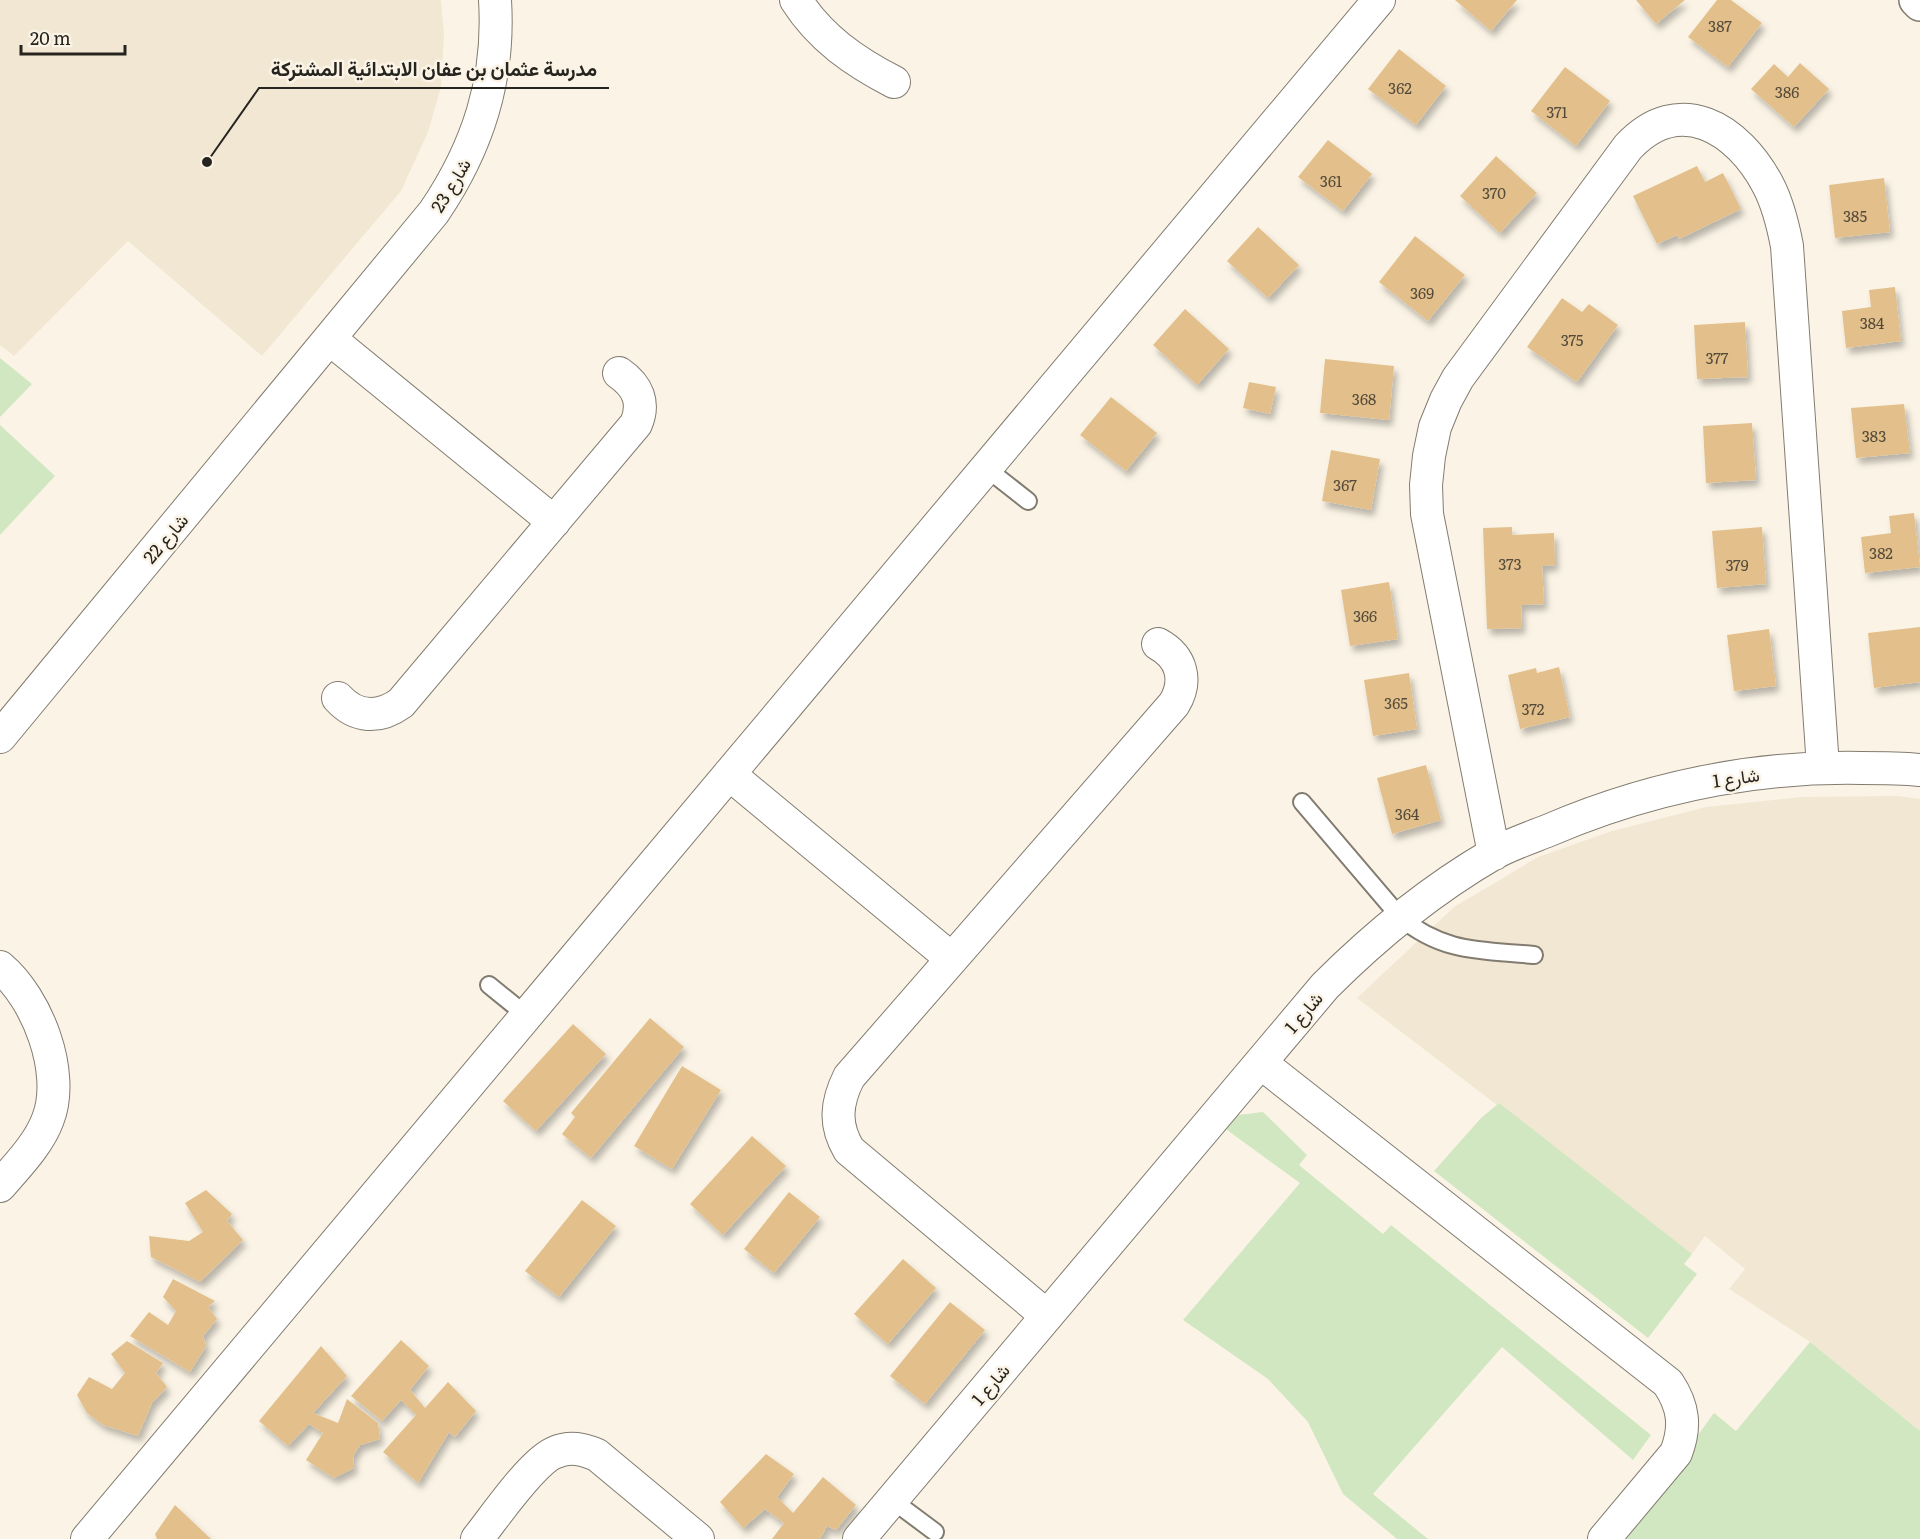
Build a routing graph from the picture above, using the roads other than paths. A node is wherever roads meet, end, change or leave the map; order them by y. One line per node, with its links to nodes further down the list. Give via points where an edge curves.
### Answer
1 (495, 0): 7 (street, شارع 23, via 495,62 480,127 468,157 434,212)
2 (796, 0): 6 (street, via 844,53)
3 (1379, 0): 9 (street)
4 (1916, 0): 5 (main road)
5 (1920, 4)
6 (894, 82)
7 (330, 339): 11 (street); 14 (street, شارع 22)
8 (619, 373): 11 (street, via 639,396 636,424)
9 (986, 468): 10 (lane); 17 (street)
10 (1028, 501)
11 (554, 522): 13 (street, via 401,703 391,711 364,714 345,706)
12 (1158, 644): 22 (street, via 1180,666 1182,686 1174,704)
13 (338, 698)
14 (0, 737)
15 (1823, 768): 16 (street, شارع 1); 19 (street, شارع 1, via 1738,775 1680,786 1603,809); 19 (street, via 1783,224 1767,183 1729,138 1702,121 1669,120 1653,126 1628,147 1458,378 1435,427 1426,485 1427,514)
16 (1920, 770)
17 (729, 774): 22 (street); 25 (street)
18 (1302, 802): 20 (lane)
19 (1494, 854): 20 (street, شارع 1)
20 (1400, 917): 21 (lane, via 1431,939 1448,945); 26 (street, شارع 1, via 1325,986)
21 (1534, 955)
22 (952, 959): 28 (street, via 849,1077 837,1109 840,1134 849,1150)
23 (0, 967): 27 (street, via 26,995 37,1017 49,1057 52,1092 49,1118)
24 (489, 985): 25 (lane)
25 (526, 1015): 31 (street)
26 (1261, 1063): 28 (street, شارع 1); 35 (street, via 1668,1383 1684,1418 1676,1454)
27 (0, 1186)
28 (1047, 1316): 29 (street, شارع 1)
29 (892, 1500): 30 (lane); 34 (street, شارع 1)
30 (935, 1532)
31 (87, 1539)
32 (477, 1539): 33 (street, via 542,1460 569,1448 597,1455)
33 (698, 1539)
34 (859, 1539)
35 (1604, 1539)

